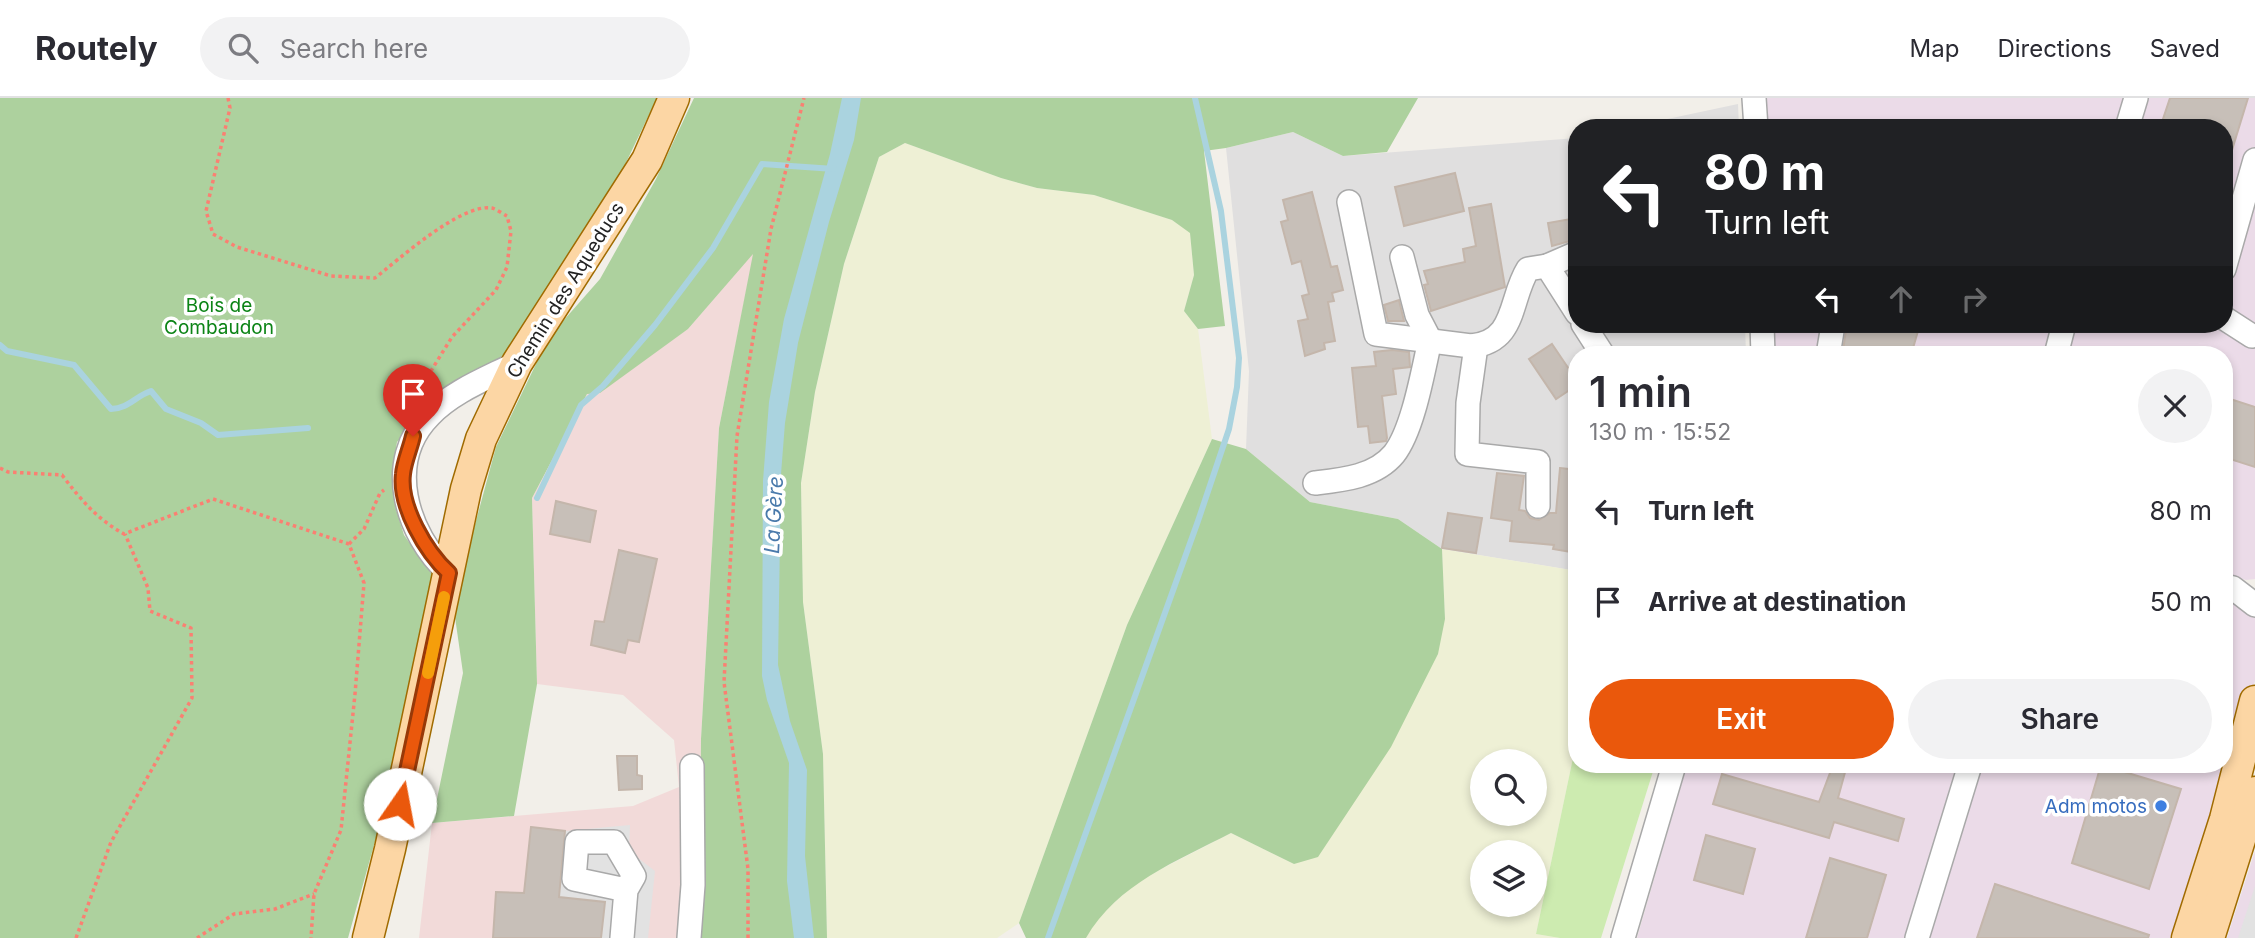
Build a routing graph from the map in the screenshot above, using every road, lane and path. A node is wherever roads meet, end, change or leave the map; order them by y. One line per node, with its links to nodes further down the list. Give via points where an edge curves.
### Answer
1 (228, 98): 20 (path, via 230,108 206,211 213,234 237,247 331,276 375,278 445,224 492,208 507,216 511,231 507,267 496,290 452,337 426,379)
2 (674, 98): 19 (main road, Chemin des Aqueducs, via 647,160)
3 (804, 98): 43 (path, via 771,229 737,436 724,682 748,870)
4 (1754, 98): 6 (street)
5 (2136, 98): 7 (street)
6 (1755, 119)
7 (2130, 119)
8 (2255, 160): 10 (street)
9 (1349, 202): 17 (street, via 1376,334)
10 (2233, 237)
11 (1402, 257): 17 (street, via 1417,315)
12 (1568, 257): 13 (street)
13 (1547, 266): 14 (street); 18 (street, via 1528,269 1500,335)
14 (1568, 299)
15 (2233, 324): 16 (street)
16 (2252, 336)
17 (1430, 340): 18 (street); 23 (street, via 1412,414 1395,452 1368,472 1347,480)
18 (1476, 346): 24 (street, via 1467,454 1538,462)
19 (517, 363): 20 (street, via 469,387); 27 (main road, Chemin des Aqueducs, via 481,439)
20 (429, 416): 22 (street, via 413,436)
21 (0, 467): 25 (path, via 8,472 62,475 93,513)
22 (402, 476): 26 (path, via 380,493 364,529); 27 (street, via 418,532 434,559)
23 (1315, 483)
24 (1538, 506)
25 (124, 534): 26 (path, via 213,499); 37 (path, via 148,588 150,611 191,628 192,698 111,842)
26 (349, 544): 36 (path, via 364,583 355,694 341,830)
27 (449, 573): 40 (main road, Chemin des Aqueducs)
28 (2238, 586): 29 (street)
29 (2255, 605)
30 (2255, 701): 46 (main road, via 2225,819)
31 (692, 766): 42 (street)
32 (1672, 773): 44 (street)
33 (1968, 773): 45 (street)
34 (2255, 792): 47 (main road)
35 (626, 890): 41 (street)
36 (314, 894): 38 (path, via 275,909 234,914); 39 (path)
37 (76, 938)
38 (197, 938)
39 (311, 938)
40 (368, 938)
41 (622, 938)
42 (689, 938)
43 (748, 938)
44 (1623, 938)
45 (1917, 938)
46 (2187, 938)
47 (2209, 938)

